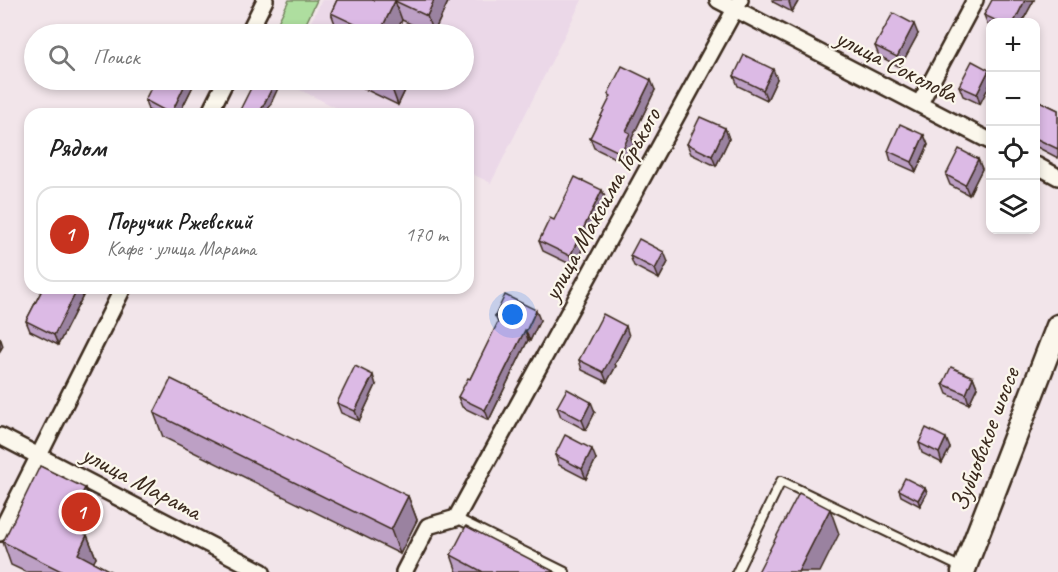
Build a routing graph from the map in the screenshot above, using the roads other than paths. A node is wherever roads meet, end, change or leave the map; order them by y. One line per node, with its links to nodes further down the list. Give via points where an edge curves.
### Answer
1 (265, 0): 5 (street)
2 (718, 0): 4 (street, улица Соколова)
3 (975, 0): 7 (street)
4 (738, 4): 7 (street, улица Соколова); 16 (street, улица Максима Горького)
5 (253, 24)
6 (221, 90): 8 (street)
7 (920, 103): 9 (street, улица Соколова)
8 (212, 108)
9 (986, 139)
10 (1040, 168): 11 (street)
11 (1058, 177)
12 (120, 294): 15 (street)
13 (1058, 326): 18 (main road, Зубцовское шоссе)
14 (0, 436): 15 (street, улица Марата)
15 (40, 456): 17 (street); 19 (street, улица Марата)
16 (456, 518): 20 (street, via 428,526); 21 (lane)
17 (0, 533)
18 (963, 570): 22 (lane, via 781,482)
19 (262, 572)
20 (405, 572)
21 (565, 572)
22 (737, 572)

